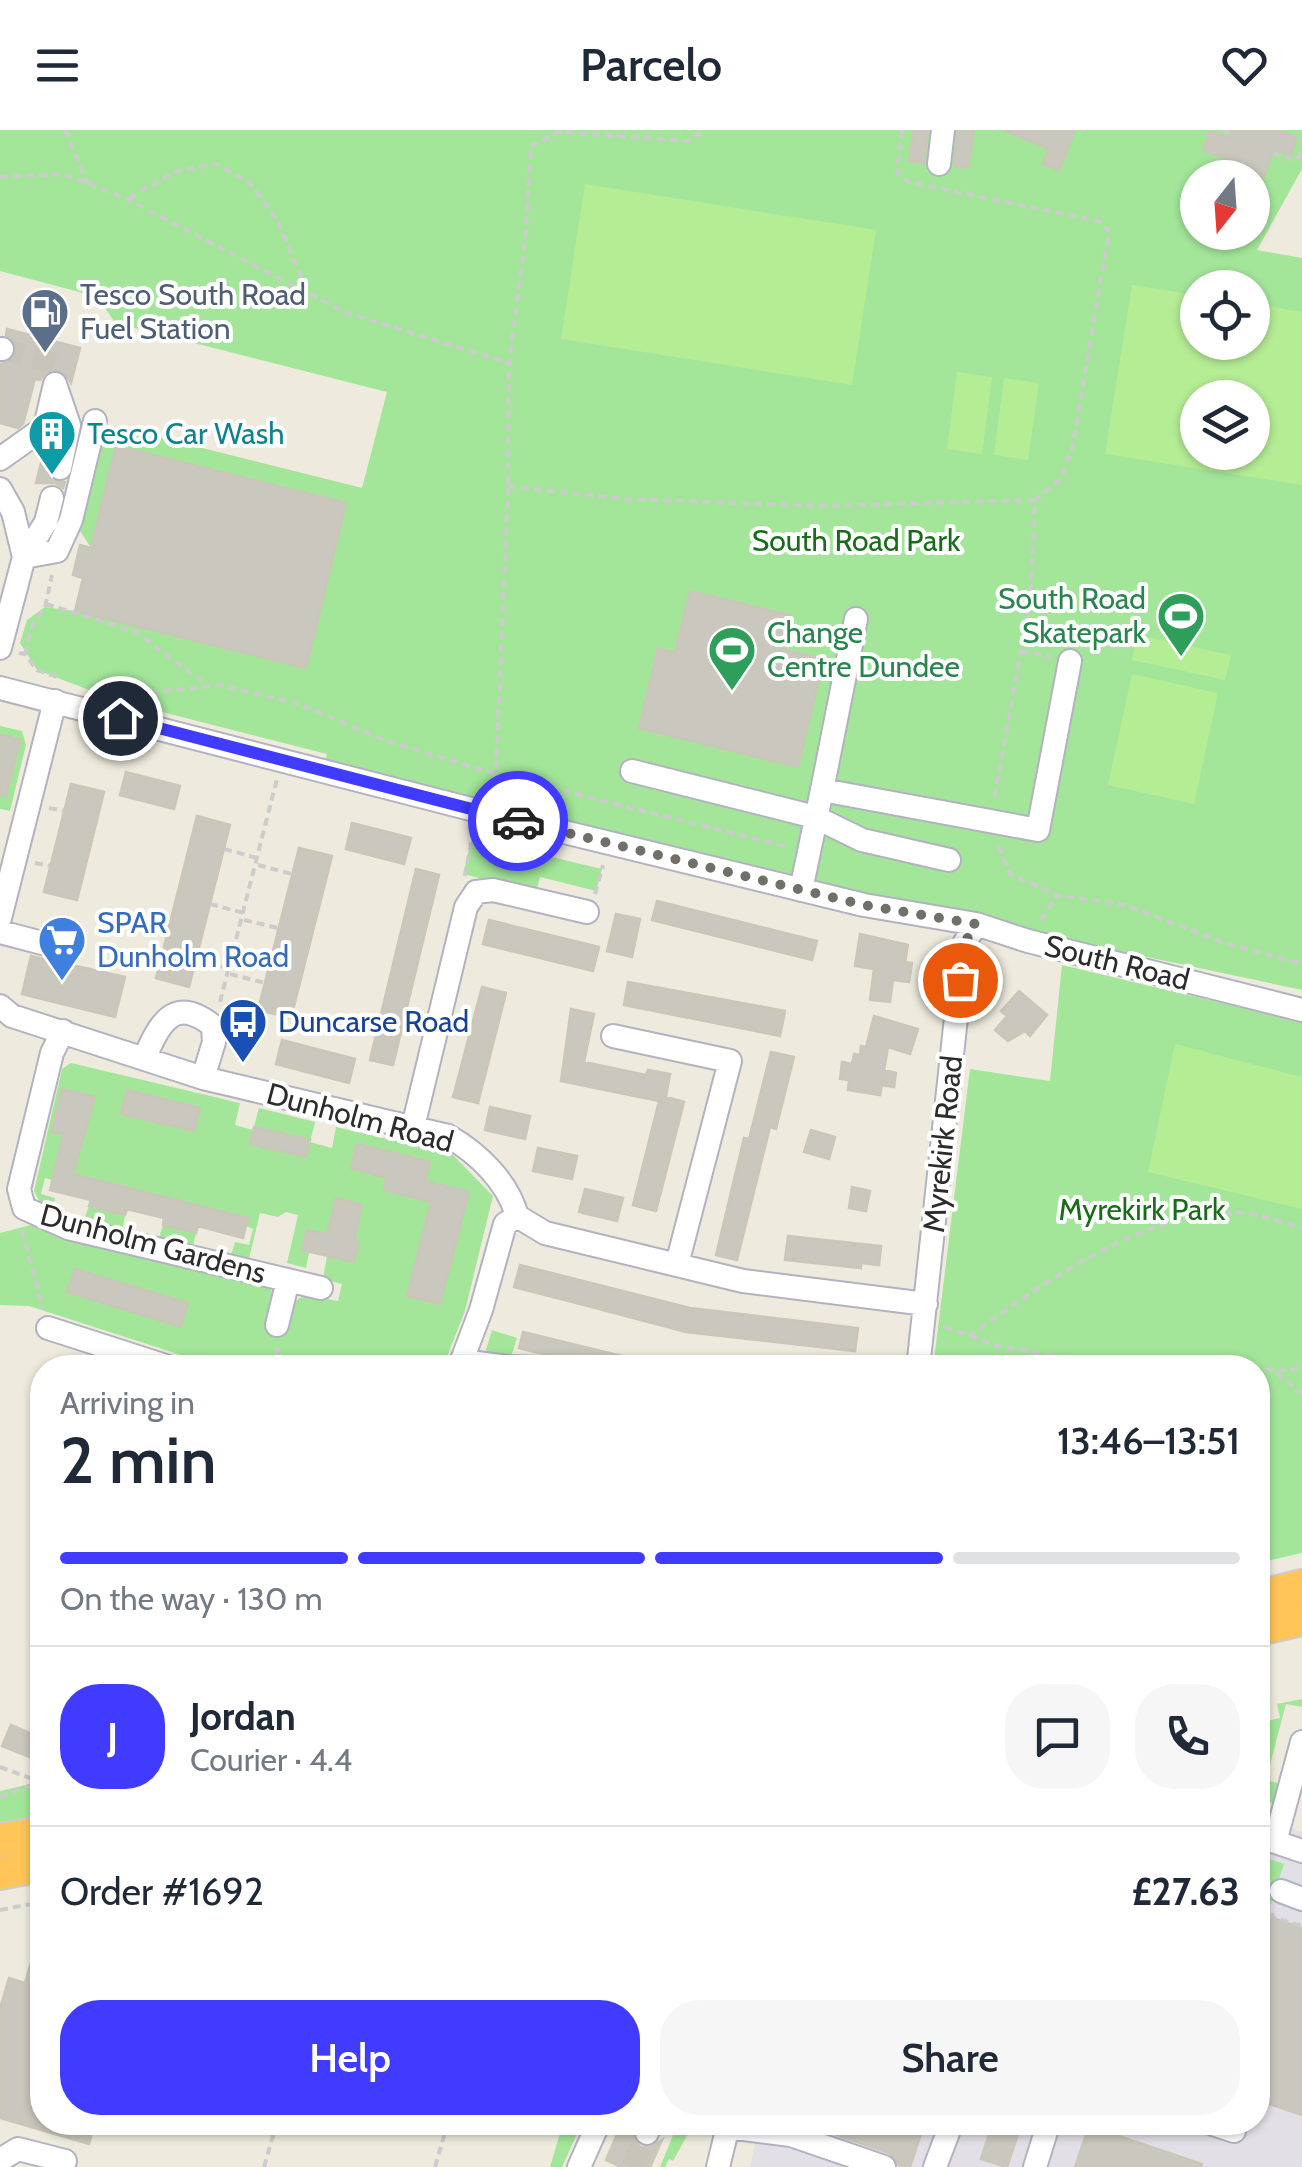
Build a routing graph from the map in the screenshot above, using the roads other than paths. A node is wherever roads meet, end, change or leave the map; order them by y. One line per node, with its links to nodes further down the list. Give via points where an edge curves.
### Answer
1 (944, 130): 2 (street)
2 (938, 164)
3 (95, 421): 8 (street, via 57,551)
4 (0, 459): 5 (street, via 44,427 55,384 70,425)
5 (60, 468)
6 (0, 489): 8 (street)
7 (52, 498): 8 (street)
8 (24, 557): 10 (street)
9 (856, 619): 15 (street)
10 (0, 648)
11 (1070, 661): 15 (street, via 1038,830)
12 (0, 688): 13 (street, South Road)
13 (54, 702): 18 (street, South Road); 20 (street)
14 (632, 771): 16 (street)
15 (822, 790): 16 (street)
16 (815, 817): 17 (street, via 862,840); 18 (street)
17 (950, 860)
18 (801, 890): 21 (street, South Road)
19 (587, 912): 30 (street, via 476,892 466,907)
20 (0, 918)
21 (976, 924): 25 (street, South Road); 37 (street, Myrekirk Road, via 964,944)
22 (0, 932): 23 (street)
23 (46, 944)
24 (0, 1006): 26 (street, Dunholm Road)
25 (1302, 1010)
26 (63, 1031): 28 (street, Dunholm Road); 31 (street, Dunholm Gardens, via 19,1189)
27 (613, 1036): 34 (street, via 730,1061)
28 (144, 1059): 29 (street, Dunholm Road); 29 (street, via 164,1018 180,1012 202,1018 213,1026 214,1042)
29 (203, 1078): 30 (street, Dunholm Road)
30 (413, 1127): 33 (street, Dunholm Road, via 467,1146 511,1194)
31 (24, 1208): 32 (street); 35 (street, Dunholm Gardens, via 68,1228)
32 (0, 1215)
33 (517, 1216): 34 (street, via 545,1232); 41 (street, via 505,1224)
34 (676, 1264): 37 (street)
35 (288, 1280): 36 (street, Dunholm Gardens); 38 (street, Dunholm Gardens)
36 (322, 1288)
37 (925, 1312): 42 (street, Myrekirk Road)
38 (277, 1325)
39 (48, 1328): 40 (street)
40 (119, 1355)
41 (464, 1355)
42 (920, 1355)
43 (1302, 1586): 44 (highway)
44 (1270, 1594)
45 (1302, 1619): 46 (highway)
46 (1270, 1626)
47 (1302, 1742): 48 (street)
48 (1298, 1778): 49 (street)
49 (1270, 1831)
50 (30, 1835): 51 (highway)
51 (0, 1840)
52 (1270, 1840): 53 (street)
53 (1302, 1851)
54 (30, 1868): 55 (highway)
55 (0, 1873)
56 (593, 2135): 63 (street)
57 (726, 2135): 64 (street)
58 (807, 2135): 65 (street)
59 (947, 2135): 66 (street)
60 (1045, 2135): 67 (street)
61 (0, 2160): 62 (street, via 18,2150)
62 (66, 2162)
63 (579, 2167)
64 (718, 2167)
65 (884, 2167)
66 (935, 2167)
67 (1034, 2167)

